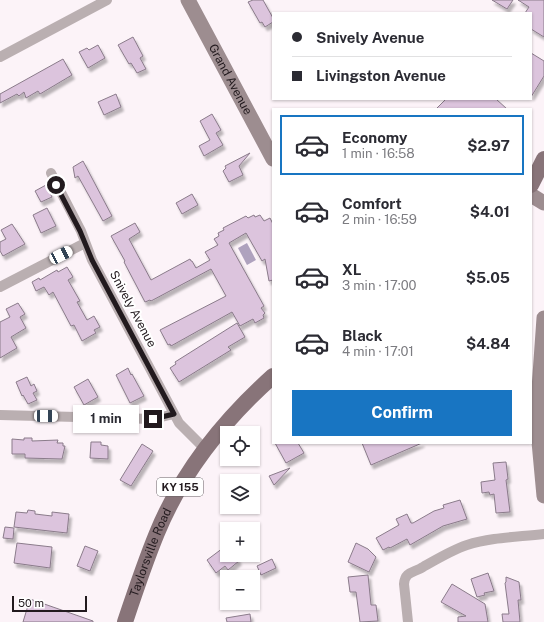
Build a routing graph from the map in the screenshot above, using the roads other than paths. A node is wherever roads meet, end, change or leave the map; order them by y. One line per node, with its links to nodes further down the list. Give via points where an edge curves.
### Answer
1 (106, 0): 3 (street)
2 (188, 0): 4 (street, Grand Avenue)
3 (0, 57)
4 (272, 157)
5 (544, 159): 7 (main road)
6 (51, 173): 10 (street, Snively Avenue)
7 (532, 183)
8 (532, 196): 9 (street)
9 (544, 203)
10 (85, 243): 11 (street); 14 (street, Snively Avenue)
11 (0, 287)
12 (544, 325): 17 (street, via 538,431)
13 (272, 377): 16 (main road, Taylorsville Road / KY 155, via 224,425)
14 (174, 414): 15 (street, via 153,419); 16 (street, Snively Avenue, via 179,423)
15 (0, 415)
16 (205, 449): 19 (main road, Taylorsville Road / KY 155, via 175,496 157,532)
17 (544, 496)
18 (544, 534): 20 (street, via 475,542 406,575 404,584)
19 (125, 622)
20 (408, 622)

